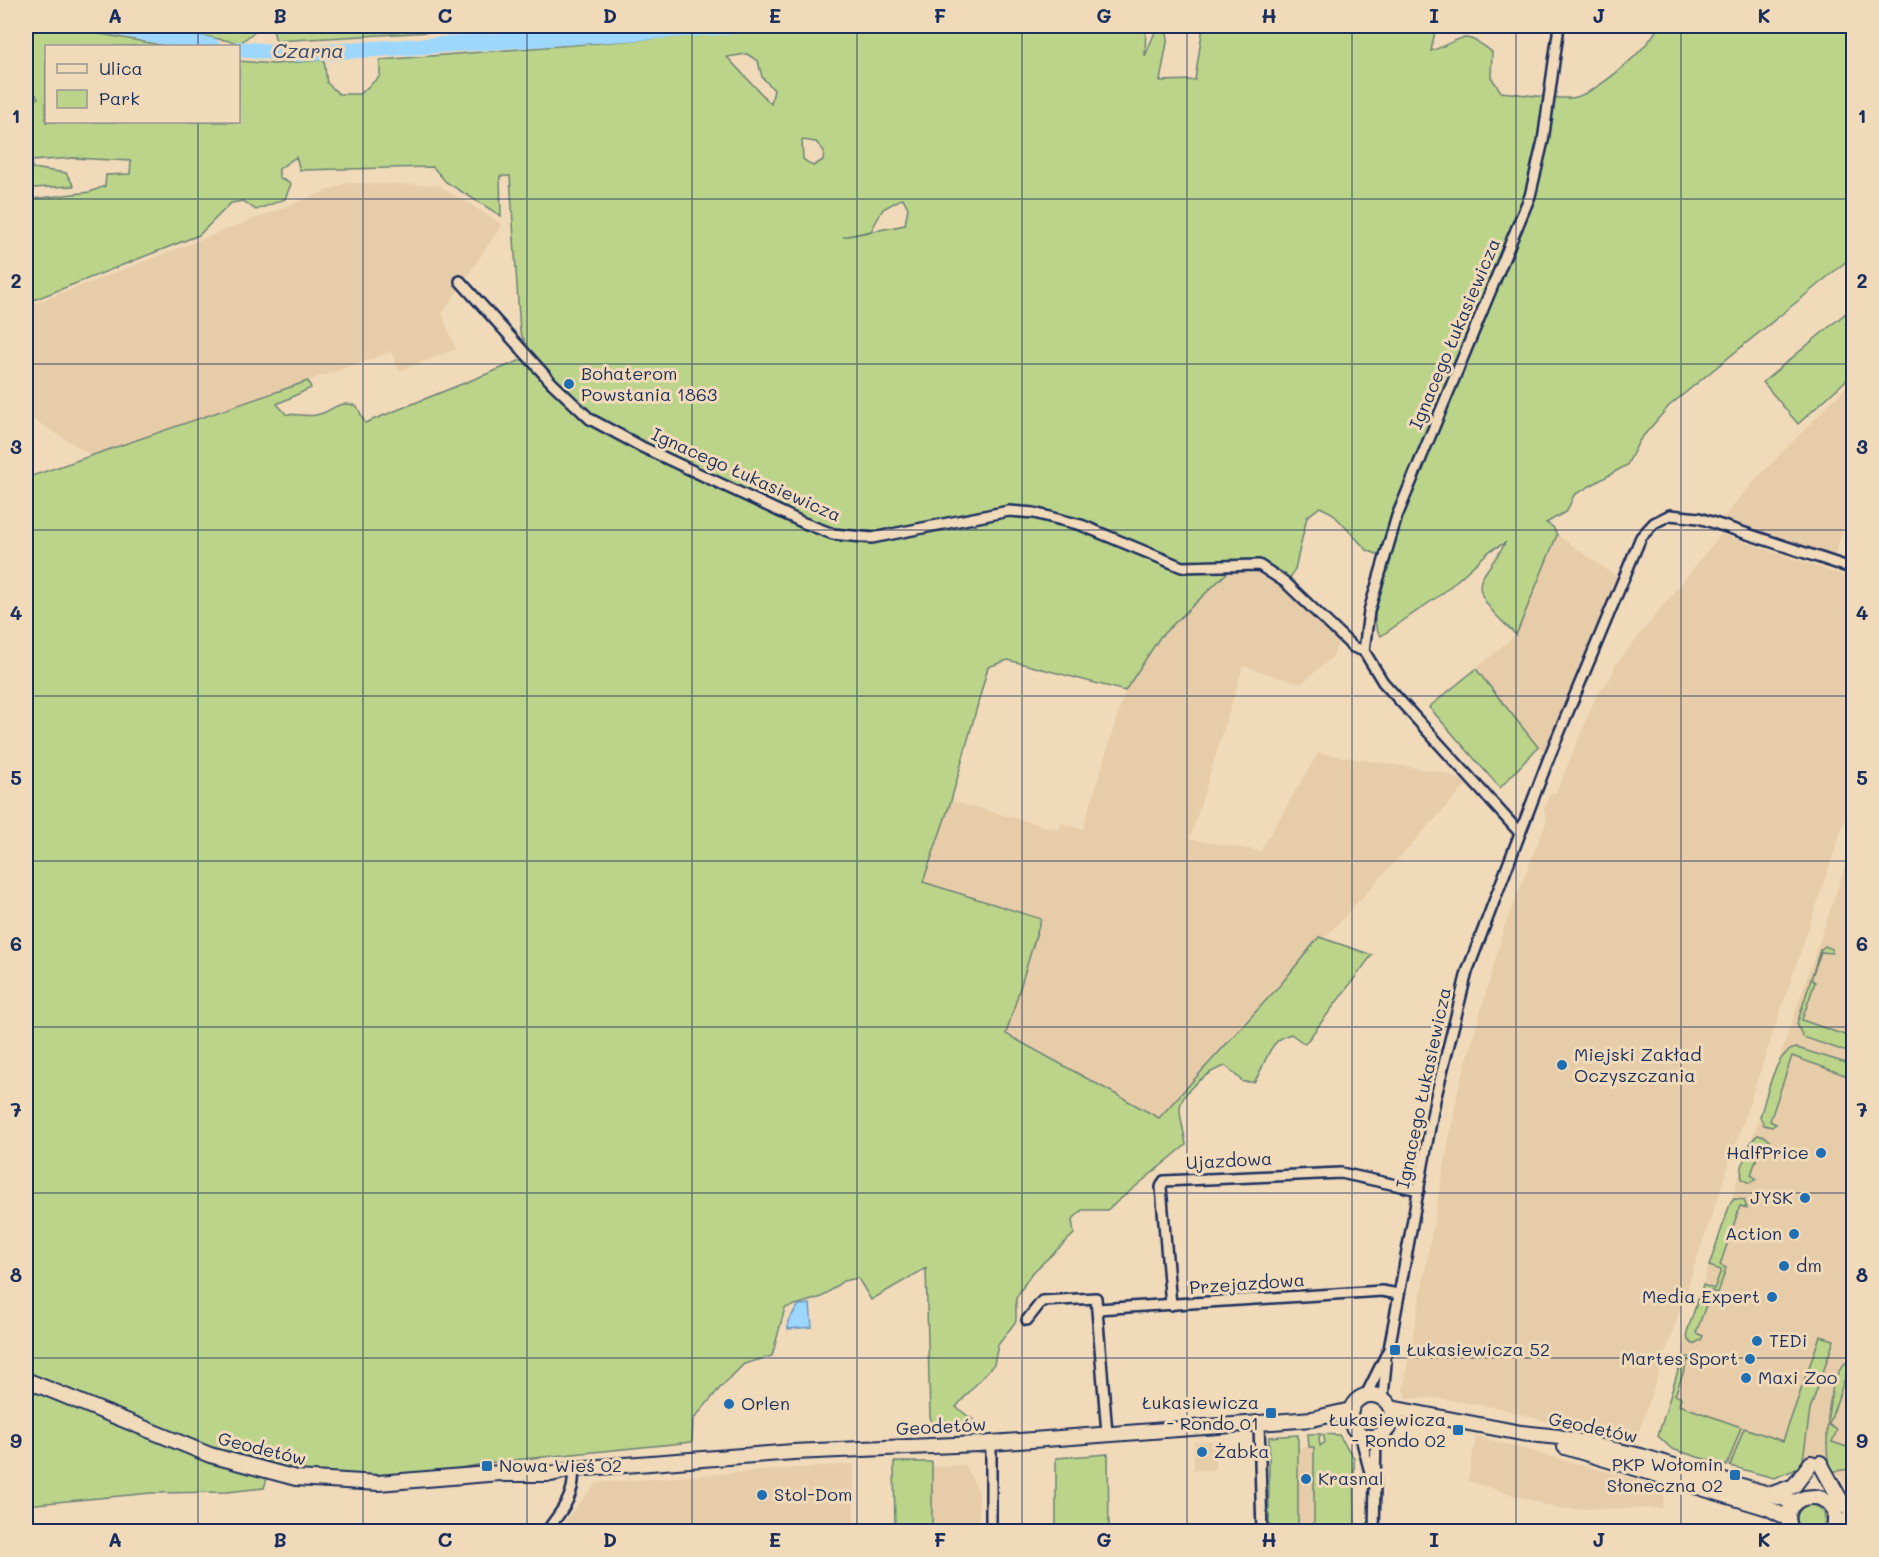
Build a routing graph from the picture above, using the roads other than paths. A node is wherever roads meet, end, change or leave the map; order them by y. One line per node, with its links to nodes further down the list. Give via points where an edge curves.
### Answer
1 (1559, 26): 4 (street, Ignacego Łukasiewicza, via 1543,141 1530,196 1397,516 1370,611)
2 (460, 281): 4 (street, Ignacego Łukasiewicza, via 552,384 590,419 804,523 833,534 872,538 1009,511 1034,513 1081,525 1182,567 1259,565 1285,582 1353,647)
3 (1854, 569): 5 (street, Ignacego Łukasiewicza, via 1699,518 1670,515 1653,523 1641,537)
4 (1364, 651): 5 (street, Ignacego Łukasiewicza, via 1383,682)
5 (1520, 833): 6 (street, Ignacego Łukasiewicza, via 1460,994)
6 (1419, 1190): 7 (street, Ignacego Łukasiewicza); 8 (street, Ujazdowa, via 1341,1173 1164,1181 1161,1186)
7 (1398, 1293): 8 (street, Przejazdowa); 11 (street, Ignacego Łukasiewicza)
8 (1171, 1305): 9 (street, Przejazdowa)
9 (1097, 1309): 10 (street, via 1096,1298 1042,1301); 19 (street)
10 (1027, 1320)
11 (1386, 1358): 13 (street, Ignacego Łukasiewicza); 14 (street, Ignacego Łukasiewicza)
12 (26, 1380): 23 (main road, Geodetów, via 210,1455 285,1476 378,1483 551,1474)
13 (1366, 1395): 14 (main road); 15 (main road)
14 (1389, 1409): 20 (main road, Geodetów); 21 (main road, via 1386,1431)
15 (1351, 1410): 16 (main road, Geodetów); 18 (main road)
16 (1312, 1419): 17 (main road, Geodetów); 18 (main road, Geodetów)
17 (1259, 1423): 19 (main road, Geodetów); 33 (street)
18 (1357, 1430): 21 (main road); 24 (street)
19 (1107, 1433): 22 (main road, Geodetów)
20 (1521, 1433): 25 (main road, Geodetów, via 1559,1437 1641,1456); 28 (main road, Geodetów, via 1768,1508)
21 (1376, 1436): 24 (street)
22 (991, 1443): 23 (main road, Geodetów, via 794,1452); 32 (street)
23 (573, 1469): 31 (street, via 571,1497)
24 (1373, 1484): 34 (street)
25 (1772, 1494): 26 (main road, Geodetów); 27 (main road, via 1794,1486 1815,1463)
26 (1795, 1502): 28 (main road); 29 (main road, via 1808,1496 1821,1497 1832,1508)
27 (1854, 1515)
28 (1790, 1525)
29 (1834, 1525): 30 (main road)
30 (1854, 1525)
31 (546, 1532)
32 (991, 1532)
33 (1262, 1532)
34 (1376, 1532): 35 (street)
35 (1415, 1532)

